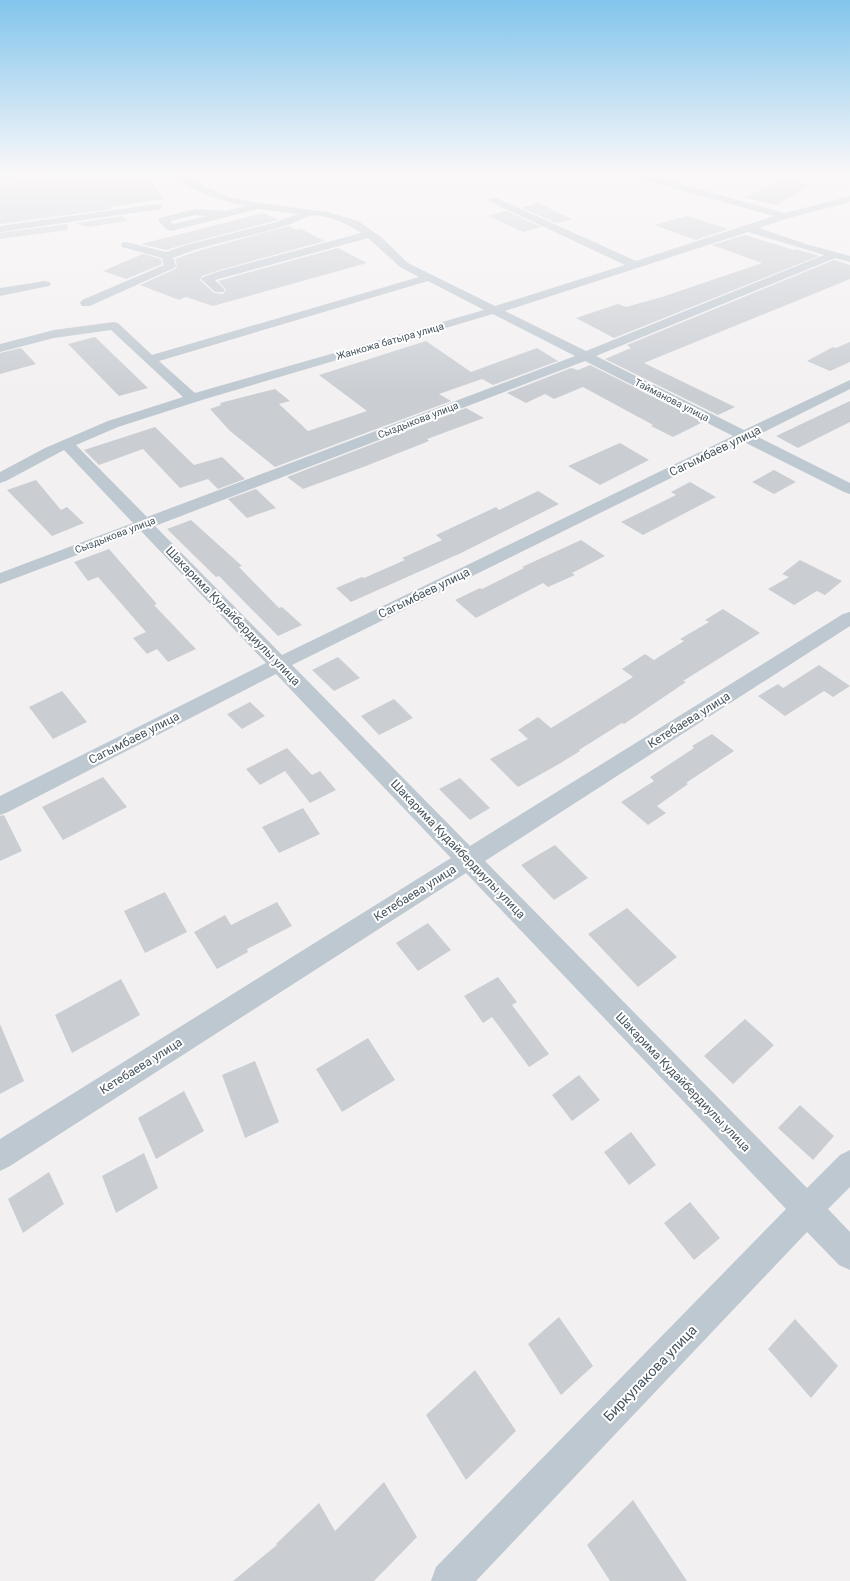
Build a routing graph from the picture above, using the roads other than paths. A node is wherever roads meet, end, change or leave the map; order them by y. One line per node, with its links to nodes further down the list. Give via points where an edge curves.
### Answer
1 (129, 246): 9 (street)
2 (195, 246): 9 (street)
3 (324, 246): 14 (street, via 224,272 207,279)
4 (384, 246): 12 (street, Тайманова улица, via 404,265)
5 (593, 246): 11 (street)
6 (694, 246): 11 (street, Жанкожа батыра улица)
7 (805, 246): 8 (street)
8 (834, 255): 10 (street); 19 (street, Сыздыкова улица)
9 (167, 256): 16 (street, via 170,266)
10 (850, 259)
11 (635, 265): 17 (street, Жанкожа батыра улица)
12 (430, 277): 17 (street, Тайманова улица); 20 (street)
13 (45, 284): 15 (street)
14 (219, 290)
15 (0, 292)
16 (86, 303)
17 (495, 310): 19 (street, Тайманова улица); 22 (street, Жанкожа батыра улица)
18 (0, 348): 20 (street, via 54,334 114,326)
19 (586, 356): 23 (street, Тайманова улица); 27 (street, Сыздыкова улица)
20 (150, 360): 22 (street)
21 (850, 384): 23 (street, Сагымбаев улица)
22 (192, 399): 24 (street, Жанкожа батыра улица, via 113,424)
23 (745, 436): 26 (street, Тайманова улица); 30 (street, Сагымбаев улица)
24 (66, 444): 25 (street, Жанкожа батыра улица); 27 (street, Шакарима Кудайбердиулы улица)
25 (0, 478)
26 (850, 489)
27 (144, 524): 28 (street, Сыздыкова улица); 30 (street, Шакарима Кудайбердиулы улица)
28 (0, 579)
29 (850, 618): 32 (street, Кетебаева улица)
30 (279, 664): 31 (street, Сагымбаев улица); 32 (street, Шакарима Кудайбердиулы улица)
31 (0, 806)
32 (468, 859): 33 (street, Кетебаева улица); 35 (street, Шакарима Кудайбердиулы улица)
33 (0, 1156)
34 (850, 1165): 35 (street, Биркулакова улица)
35 (807, 1210): 36 (street, Шакарима Кудайбердиулы улица); 37 (street, Биркулакова улица)
36 (850, 1254)
37 (450, 1581)

